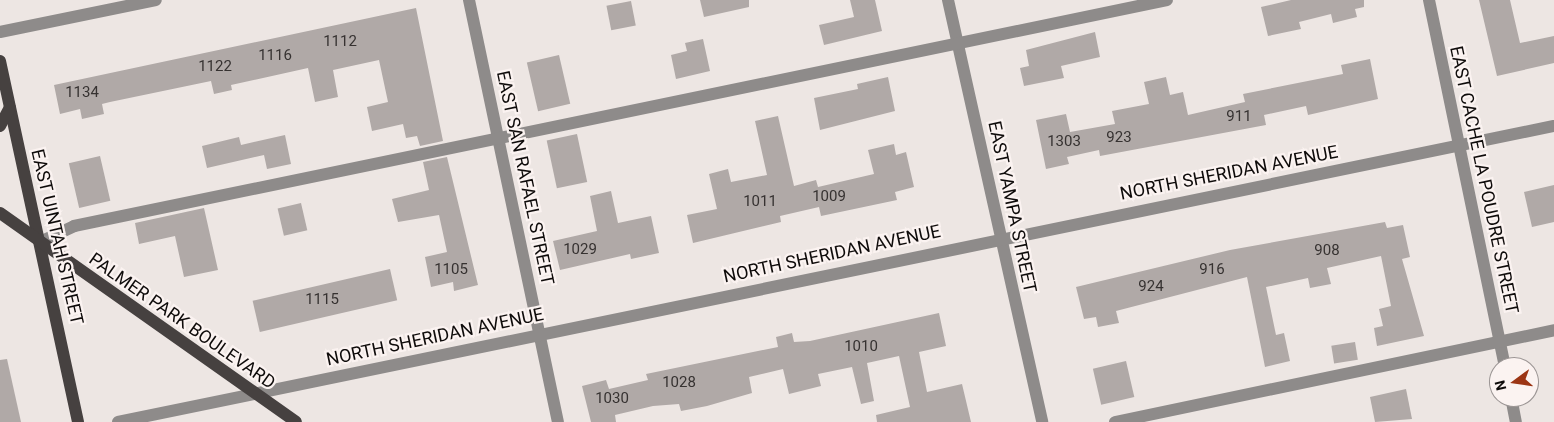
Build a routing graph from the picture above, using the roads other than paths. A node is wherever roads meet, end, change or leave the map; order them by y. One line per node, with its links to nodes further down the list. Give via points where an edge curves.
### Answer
1 (156, 0): 6 (street)
2 (470, 0): 12 (street, EAST SAN RAFAEL STREET)
3 (948, 0): 7 (street, EAST YAMPA STREET)
4 (1167, 0): 7 (street)
5 (1429, 0): 13 (street, EAST CACHE LA POUDRE STREET)
6 (0, 32)
7 (958, 44): 12 (street); 15 (street, EAST YAMPA STREET)
8 (0, 61): 9 (main road, EAST UINTAH STREET)
9 (10, 107): 10 (main road); 16 (main road, EAST UINTAH STREET)
10 (0, 126)
11 (1554, 126): 13 (street, NORTH SHERIDAN AVENUE)
12 (498, 137): 16 (street, via 74,226); 18 (street, EAST SAN RAFAEL STREET)
13 (1459, 145): 15 (street, NORTH SHERIDAN AVENUE); 19 (street, EAST CACHE LA POUDRE STREET)
14 (0, 213): 16 (main road, PALMER PARK BOULEVARD)
15 (1000, 238): 18 (street, NORTH SHERIDAN AVENUE); 27 (street, EAST YAMPA STREET)
16 (40, 242): 21 (main road, PALMER PARK BOULEVARD); 23 (main road, EAST UINTAH STREET)
17 (1554, 330): 19 (street)
18 (540, 333): 21 (street, NORTH SHERIDAN AVENUE); 26 (street, EAST SAN RAFAEL STREET)
19 (1499, 341): 20 (street, EAST CACHE LA POUDRE STREET); 28 (street)
20 (1503, 357)
21 (253, 394): 24 (street, NORTH SHERIDAN AVENUE); 25 (main road, PALMER PARK BOULEVARD)
22 (1513, 407): 29 (street)
23 (78, 422)
24 (118, 422)
25 (296, 422)
26 (558, 422)
27 (1042, 422)
28 (1115, 422)
29 (1516, 422)

